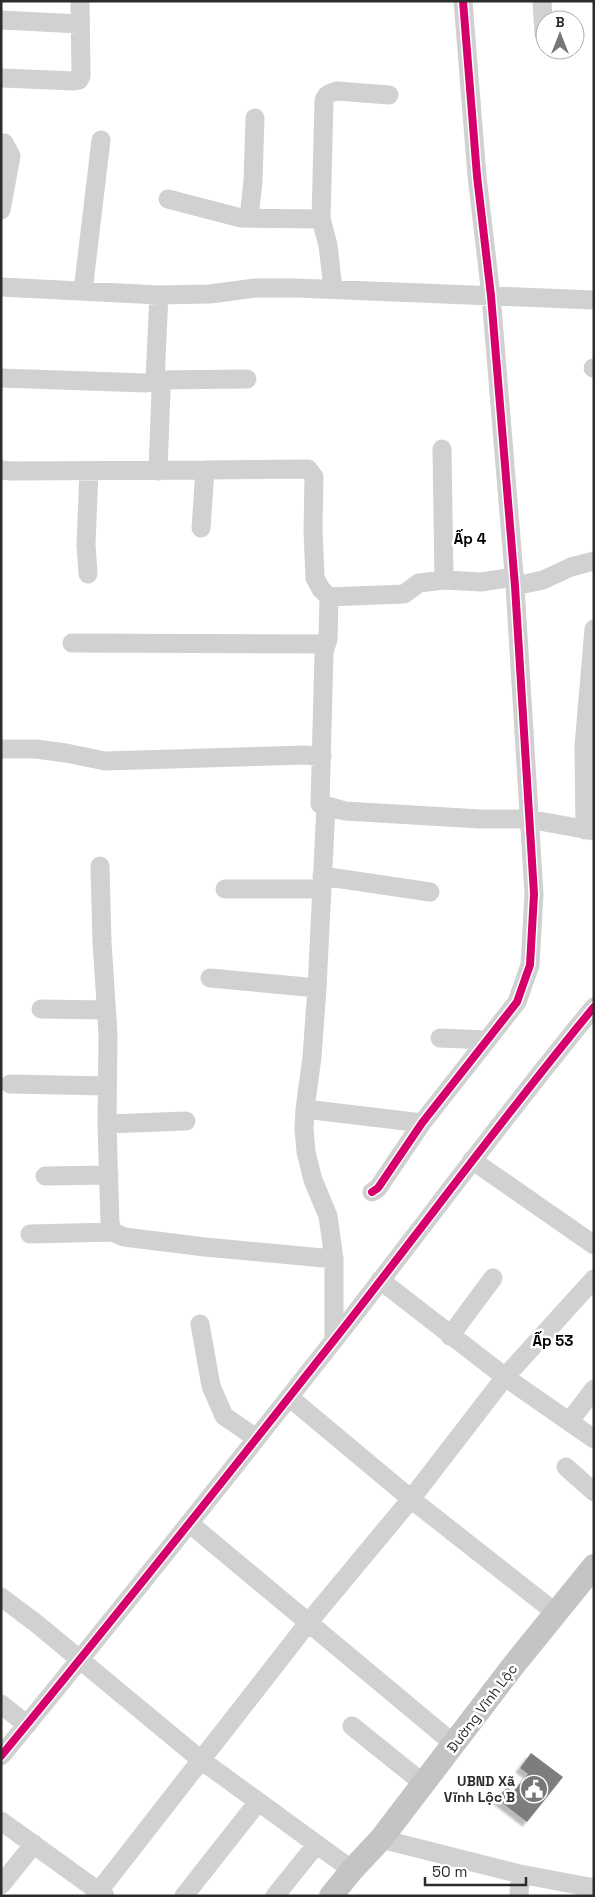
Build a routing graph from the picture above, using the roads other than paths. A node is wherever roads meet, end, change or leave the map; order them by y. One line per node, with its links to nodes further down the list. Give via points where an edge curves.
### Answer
1 (80, 1): 4 (street)
2 (463, 1): 18 (street, via 477,176)
3 (1, 20): 4 (street)
4 (80, 24): 5 (street, via 79,80)
5 (2, 78)
6 (389, 95): 13 (street, via 337,91 325,96)
7 (255, 118): 12 (street)
8 (101, 140): 16 (street)
9 (1, 143): 11 (street, via 11,156)
10 (168, 199): 12 (street)
11 (1, 210)
12 (249, 218): 13 (street)
13 (321, 219): 15 (street, via 328,245)
14 (1, 287): 16 (street)
15 (333, 289): 17 (street, via 255,288 210,294); 18 (street)
16 (84, 291): 17 (street)
17 (159, 295): 22 (street)
18 (491, 296): 19 (street); 32 (street)
19 (594, 300)
20 (1, 378): 22 (street, via 146,383)
21 (248, 379): 22 (street)
22 (155, 380): 27 (street, via 161,390)
23 (442, 449): 31 (street)
24 (1, 470): 26 (street)
25 (205, 470): 27 (street); 28 (street); 33 (street, via 288,468 311,471 314,477 315,578)
26 (90, 471): 27 (street); 30 (street, via 86,545)
27 (158, 471)
28 (201, 528)
29 (594, 561): 32 (street, via 571,566 543,580)
30 (88, 574)
31 (444, 580): 32 (street); 33 (street, via 419,583 404,594)
32 (515, 581): 40 (street)
33 (329, 597): 36 (street, via 328,639)
34 (594, 629): 41 (street, via 584,746)
35 (72, 643): 36 (street)
36 (325, 644): 38 (street)
37 (1, 749): 38 (street, via 46,750 105,761)
38 (322, 757): 39 (street, via 320,804)
39 (326, 806): 40 (street, via 345,811 480,820); 43 (street)
40 (528, 818): 41 (street); 52 (street, via 534,894 530,965 516,1002)
41 (589, 831)
42 (100, 866): 50 (street)
43 (321, 883): 44 (street); 45 (street); 47 (street)
44 (226, 888)
45 (430, 892)
46 (210, 978): 47 (street)
47 (317, 988): 55 (street)
48 (594, 1007): 59 (street)
49 (41, 1009): 50 (street)
50 (106, 1010): 54 (street)
51 (440, 1038): 52 (street)
52 (486, 1040): 57 (street)
53 (10, 1084): 54 (street)
54 (108, 1086): 58 (street)
55 (305, 1109): 57 (street); 66 (street, via 306,1152 328,1216)
56 (186, 1121): 58 (street)
57 (422, 1123): 62 (street, via 378,1188)
58 (107, 1124): 60 (street)
59 (472, 1160): 65 (street); 69 (street)
60 (109, 1175): 61 (street); 63 (street)
61 (45, 1176)
62 (372, 1192)
63 (113, 1232): 64 (street); 66 (street, via 124,1237 205,1247)
64 (30, 1234)
65 (594, 1245)
66 (334, 1259): 72 (street)
67 (493, 1278): 71 (street)
68 (594, 1278): 73 (street)
69 (380, 1280): 71 (street); 72 (street)
70 (200, 1324): 77 (street, via 211,1386 224,1416)
71 (450, 1336): 73 (street)
72 (334, 1340): 75 (street)
73 (505, 1377): 76 (street); 81 (street)
74 (594, 1389): 76 (street)
75 (289, 1397): 77 (street); 81 (street)
76 (569, 1422): 78 (street)
77 (256, 1438): 82 (street)
78 (594, 1439)
79 (566, 1467): 80 (street)
80 (594, 1492)
81 (411, 1499): 85 (street); 86 (street)
82 (189, 1523): 86 (street); 87 (street)
83 (594, 1566): 85 (main road, Đường Vĩnh Lộc)
84 (1, 1597): 87 (street)
85 (556, 1613): 91 (main road, Đường Vĩnh Lộc)
86 (308, 1623): 91 (street); 93 (street)
87 (80, 1660): 89 (street); 93 (street)
88 (1, 1704): 89 (street)
89 (27, 1725): 92 (street)
90 (352, 1726): 94 (street)
91 (454, 1744): 94 (main road, Đường Vĩnh Lộc)
92 (1, 1756)
93 (201, 1760): 95 (street); 104 (street)
94 (424, 1784): 97 (main road, Đường Vĩnh Lộc)
95 (258, 1802): 99 (street); 105 (street)
96 (1, 1821): 98 (street)
97 (381, 1839): 100 (main road, Đường Vĩnh Lộc); 101 (street)
98 (34, 1844): 102 (street); 104 (street)
99 (316, 1844): 100 (street); 106 (street)
100 (352, 1870): 107 (main road, Đường Vĩnh Lộc)
101 (520, 1874): 103 (street); 108 (street)
102 (1, 1885)
103 (594, 1888)
104 (100, 1894)
105 (184, 1896)
106 (275, 1896)
107 (331, 1896)
108 (519, 1896)

